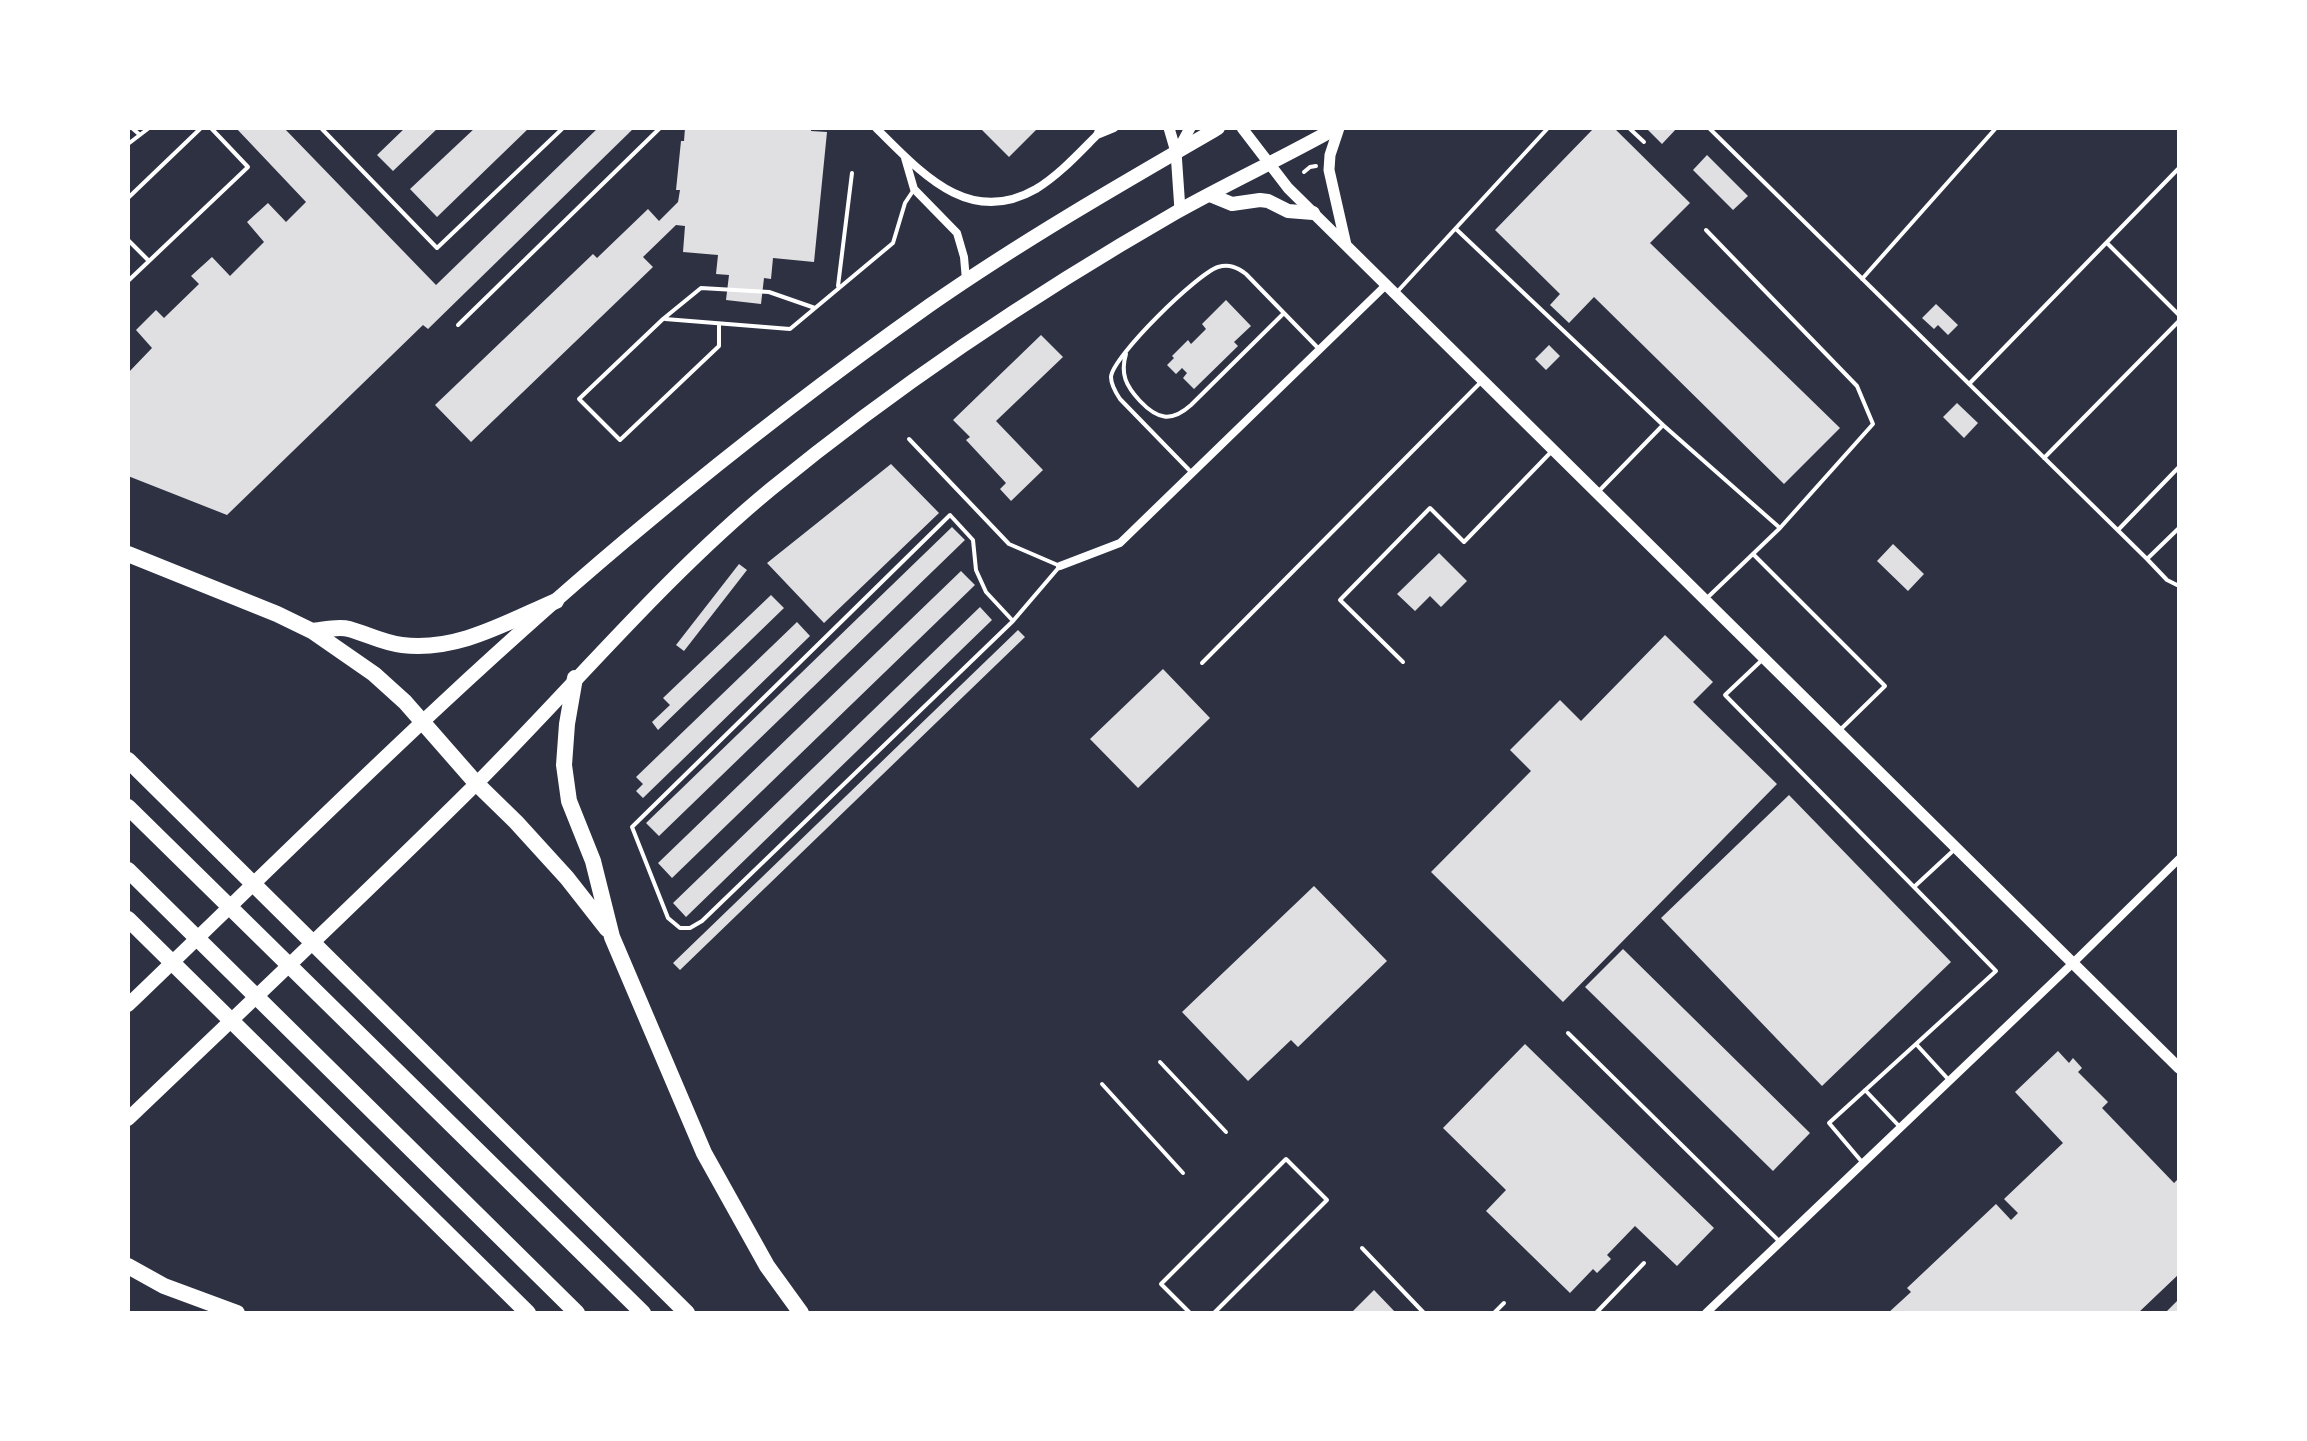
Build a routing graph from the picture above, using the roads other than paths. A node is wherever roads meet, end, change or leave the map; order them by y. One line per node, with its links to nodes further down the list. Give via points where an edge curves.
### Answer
1 (132, 128): 20 (lane)
2 (149, 128): 20 (lane)
3 (201, 128): 30 (lane)
4 (211, 128): 38 (lane, via 248,167)
5 (321, 128): 6 (lane, via 437,248)
6 (563, 128)
7 (660, 128): 49 (lane)
8 (876, 128): 24 (street)
9 (1114, 128): 19 (street)
10 (1169, 128): 23 (street)
11 (1190, 128): 23 (street)
12 (1218, 128): 23 (main road)
13 (1242, 128): 25 (street)
14 (1337, 128): 25 (main road); 37 (street, via 1329,170)
15 (1548, 128): 33 (lane)
16 (1629, 128): 21 (lane)
17 (1709, 128): 39 (lane)
18 (1996, 128): 39 (lane)
19 (1099, 132): 24 (street, via 1054,176 1009,198 969,198 944,189)
20 (140, 135): 22 (lane)
21 (1644, 142)
22 (128, 144)
23 (1176, 152): 31 (street); 41 (main road)
24 (905, 157): 28 (street)
25 (1268, 165): 29 (main road); 32 (street)
26 (2179, 168): 36 (lane)
27 (852, 173): 42 (lane)
28 (914, 189): 41 (street, via 957,233); 42 (lane, via 893,243)
29 (1210, 195): 31 (main road); 32 (main road, via 1232,204 1260,200 1288,211)
30 (128, 198)
31 (1180, 210): 76 (main road, via 986,331 818,452 711,542)
32 (1313, 213): 37 (street)
33 (1456, 229): 43 (lane); 54 (lane)
34 (1706, 230): 61 (lane, via 1857,386 1873,424)
35 (128, 240): 38 (lane)
36 (2107, 243): 46 (lane); 53 (lane)
37 (1346, 246): 43 (street)
38 (149, 261): 40 (lane)
39 (1862, 279): 53 (lane)
40 (128, 281)
41 (966, 281): 70 (main road, via 757,433)
42 (838, 289): 44 (lane)
43 (1390, 289): 50 (street); 52 (street)
44 (815, 308): 47 (lane, via 769,292 701,288); 48 (lane, via 790,329)
45 (1283, 314): 50 (lane); 51 (lane, via 1239,269 1215,268); 51 (lane, via 1191,405 1173,416 1150,411 1128,388)
46 (2179, 318): 57 (lane)
47 (663, 319): 48 (lane); 48 (lane, via 579,399 620,440 719,346)
48 (719, 324)
49 (458, 325)
50 (1319, 350): 59 (street)
51 (1126, 351): 59 (lane, via 1113,368 1114,389)
52 (1483, 380): 56 (street); 75 (lane)
53 (1969, 384): 57 (lane)
54 (1663, 425): 60 (lane); 61 (lane)
55 (909, 439): 67 (lane, via 1009,544)
56 (1554, 450): 60 (street); 74 (lane, via 1464,542 1430,508 1340,600)
57 (2044, 458): 63 (lane)
58 (2179, 467): 63 (lane)
59 (1192, 473): 67 (street, via 1120,543)
60 (1597, 493): 69 (street)
61 (1780, 528): 65 (lane)
62 (2179, 528): 66 (lane)
63 (2118, 530): 66 (lane)
64 (128, 554): 72 (highway)
65 (1753, 554): 69 (lane); 78 (lane, via 1885,686)
66 (2147, 559): 68 (lane)
67 (1060, 566): 71 (lane)
68 (2179, 586)
69 (1706, 599): 73 (street)
70 (556, 601): 72 (highway, via 475,636 435,646 403,645 347,628); 77 (main road)
71 (1013, 621): 71 (lane, via 702,921 680,928 668,918 632,827 950,515 973,540 976,570 986,592)
72 (312, 631): 77 (highway, via 374,674)
73 (1765, 657): 78 (street); 85 (lane, via 1725,695)
74 (1403, 662)
75 (1202, 663)
76 (575, 678): 80 (main road); 87 (highway, via 564,765 569,801 593,861)
77 (422, 722): 80 (highway); 89 (main road)
78 (1839, 731): 82 (street)
79 (128, 760): 113 (highway)
80 (476, 783): 87 (highway, via 567,878); 97 (main road)
81 (128, 807): 112 (highway)
82 (1957, 847): 85 (lane); 88 (street)
83 (2179, 859): 88 (street)
84 (128, 870): 111 (highway)
85 (1914, 887): 91 (lane, via 1996,971)
86 (128, 919): 110 (highway)
87 (612, 937): 114 (highway, via 704,1153 767,1266)
88 (2073, 963): 93 (street); 94 (street)
89 (128, 1005)
90 (1568, 1033): 102 (lane)
91 (1916, 1044): 94 (lane); 96 (lane)
92 (1160, 1062): 99 (lane)
93 (2179, 1068)
94 (1950, 1081): 98 (street)
95 (1102, 1084): 101 (lane)
96 (1865, 1090): 98 (lane); 100 (lane, via 1829,1123)
97 (128, 1119)
98 (1900, 1128): 100 (street)
99 (1226, 1132)
100 (1863, 1164): 102 (street)
101 (1183, 1173)
102 (1781, 1243): 120 (street)
103 (1362, 1248): 117 (lane)
104 (1644, 1263): 119 (lane)
105 (128, 1266): 107 (highway)
106 (128, 1280): 107 (highway)
107 (164, 1286): 109 (highway)
108 (1504, 1303): 118 (lane)
109 (237, 1313)
110 (528, 1313)
111 (577, 1313)
112 (643, 1313)
113 (687, 1313)
114 (801, 1313)
115 (1190, 1313): 116 (lane, via 1161,1284 1286,1159 1327,1200)
116 (1214, 1313)
117 (1424, 1313)
118 (1494, 1313)
119 (1596, 1313)
120 (1706, 1313)

